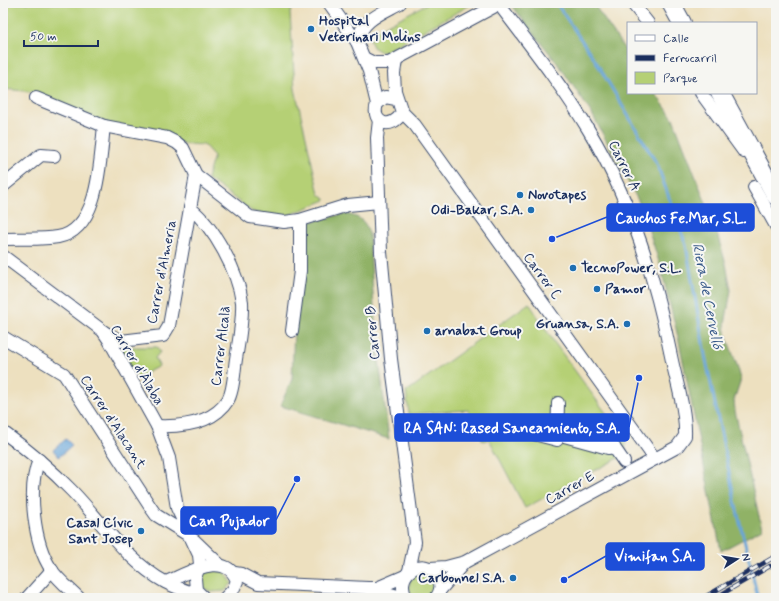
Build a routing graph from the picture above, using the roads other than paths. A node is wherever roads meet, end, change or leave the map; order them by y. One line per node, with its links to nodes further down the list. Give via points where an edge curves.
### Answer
1 (328, 3): 8 (street, Carrer B)
2 (400, 3): 8 (street, via 367,22 359,33)
3 (632, 3): 6 (street)
4 (671, 3): 7 (main road)
5 (498, 4): 10 (street); 39 (street, Carrer A, via 547,68 588,130 628,208 663,316 684,418)
6 (647, 22)
7 (681, 22)
8 (357, 42): 9 (street, Carrer B)
9 (364, 58): 10 (street, via 379,64); 15 (street, Carrer B)
10 (396, 60): 14 (street)
11 (702, 94): 24 (street)
12 (721, 94): 20 (main road)
13 (36, 98): 18 (street)
14 (396, 99): 15 (street, via 385,97); 16 (street)
15 (377, 104): 17 (street, Carrer B)
16 (402, 112): 17 (street, via 394,122 383,123); 40 (street, Carrer C, via 415,125)
17 (378, 120): 25 (street, Carrer B)
18 (104, 126): 21 (street, via 167,138 178,143); 29 (street, via 95,197 89,213 76,228 60,237)
19 (54, 156): 22 (street, via 41,155)
20 (768, 172): 24 (main road)
21 (196, 175): 26 (street, Carrer d'Almeria); 27 (street, via 250,217 284,222)
22 (4, 183)
23 (754, 187): 28 (street)
24 (776, 196)
25 (379, 202): 27 (street, via 348,205); 46 (street, Carrer B, via 390,358)
26 (190, 208): 33 (street, Carrer d'Almeria, via 169,326 163,336); 36 (street, Carrer Alcalà, via 200,216 217,240 239,289 242,318 232,385 228,400 217,412 205,419 185,426)
27 (300, 220): 31 (street, via 300,272)
28 (776, 226)
29 (3, 239)
30 (3, 256): 33 (street, Carrer d'Àlaba)
31 (292, 331)
32 (3, 338): 44 (street, Carrer d'Alacant, via 64,374)
33 (118, 345): 36 (street, Carrer d'Àlaba)
34 (558, 403): 38 (street)
35 (499, 425): 38 (street, via 557,440)
36 (157, 426): 43 (street, Carrer d'Àlaba, via 170,458)
37 (3, 432): 41 (street)
38 (557, 434): 42 (street, via 608,448 611,442)
39 (685, 436): 40 (street, Carrer E, via 678,447)
40 (655, 459): 48 (street, Carrer E)
41 (39, 460): 52 (street, via 33,482 35,513 42,549); 56 (street, via 136,561)
42 (624, 462)
43 (178, 508): 44 (street, via 166,516); 45 (street, Carrer d'Àlaba, via 176,516)
44 (156, 515): 45 (street, Carrer d'Alacant)
45 (188, 535): 47 (street); 49 (street)
46 (415, 542): 50 (street, Carrer B); 53 (street, Carrer B)
47 (198, 555): 51 (street); 54 (street, via 196,563)
48 (465, 562): 50 (street, Carrer E); 60 (street, Carrer E, via 446,581)
49 (219, 564): 51 (street); 55 (street, via 232,569)
50 (430, 568): 53 (street, Carrer E, via 420,566); 60 (street, Carrer B, via 438,578)
51 (200, 569): 54 (street); 61 (street, via 195,578 196,590)
52 (52, 570): 62 (street); 63 (street)
53 (407, 573): 58 (street, Carrer E); 64 (street, Carrer B, via 402,587)
54 (186, 574): 56 (street)
55 (235, 574): 57 (street, via 241,574); 59 (street, via 238,581)
56 (166, 582): 61 (street)
57 (258, 583): 58 (street); 59 (street)
58 (377, 588): 64 (street)
59 (229, 594)
60 (438, 594)
61 (206, 597)
62 (27, 598)
63 (78, 598)
64 (406, 598)

